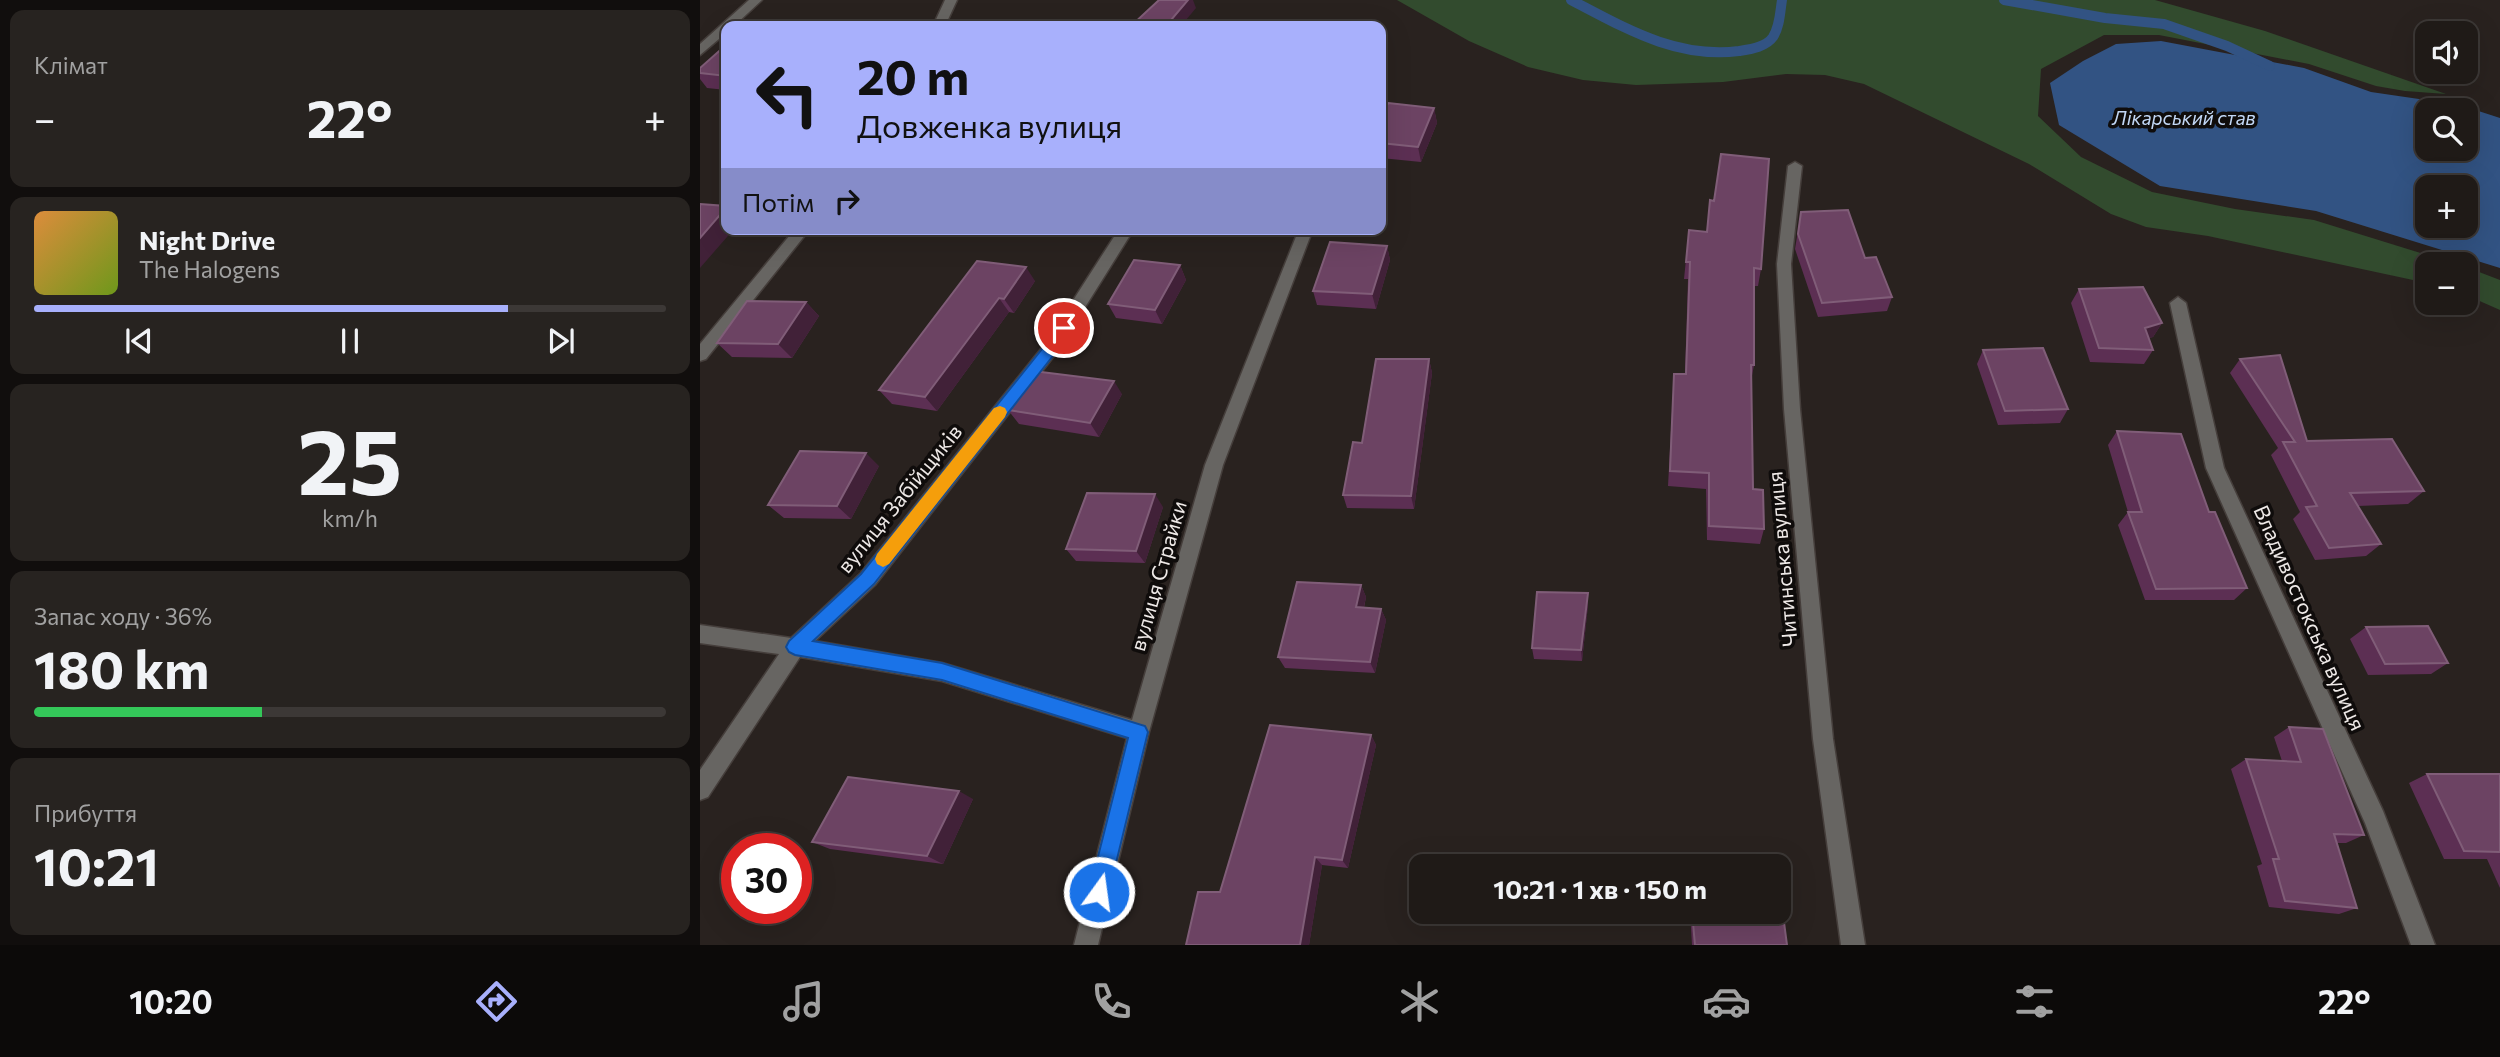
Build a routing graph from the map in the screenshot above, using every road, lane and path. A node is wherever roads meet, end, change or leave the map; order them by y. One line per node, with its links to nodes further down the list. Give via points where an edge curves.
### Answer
1 (756, 0): 3 (street)
2 (951, 0): 4 (street)
3 (733, 21)
4 (941, 21)
5 (721, 32): 6 (street)
6 (700, 51)
7 (1794, 166): 18 (street, Читинська вулиця, via 1784,264 1792,409 1823,739)
8 (798, 235): 12 (street)
9 (1124, 235): 14 (street, вулиця Забійщиків, via 1051,348 884,558)
10 (1304, 235): 15 (street, вулиця Страйки, via 1214,465)
11 (2178, 303): 19 (street, Владивостокська вулиця, via 2216,468 2375,819)
12 (700, 355)
13 (700, 634): 14 (street)
14 (795, 647): 15 (street, via 942,672); 16 (street, вулиця Забійщиків)
15 (1139, 732): 17 (street, вулиця Страйки)
16 (700, 789)
17 (1086, 945)
18 (1853, 945)
19 (2423, 945)

